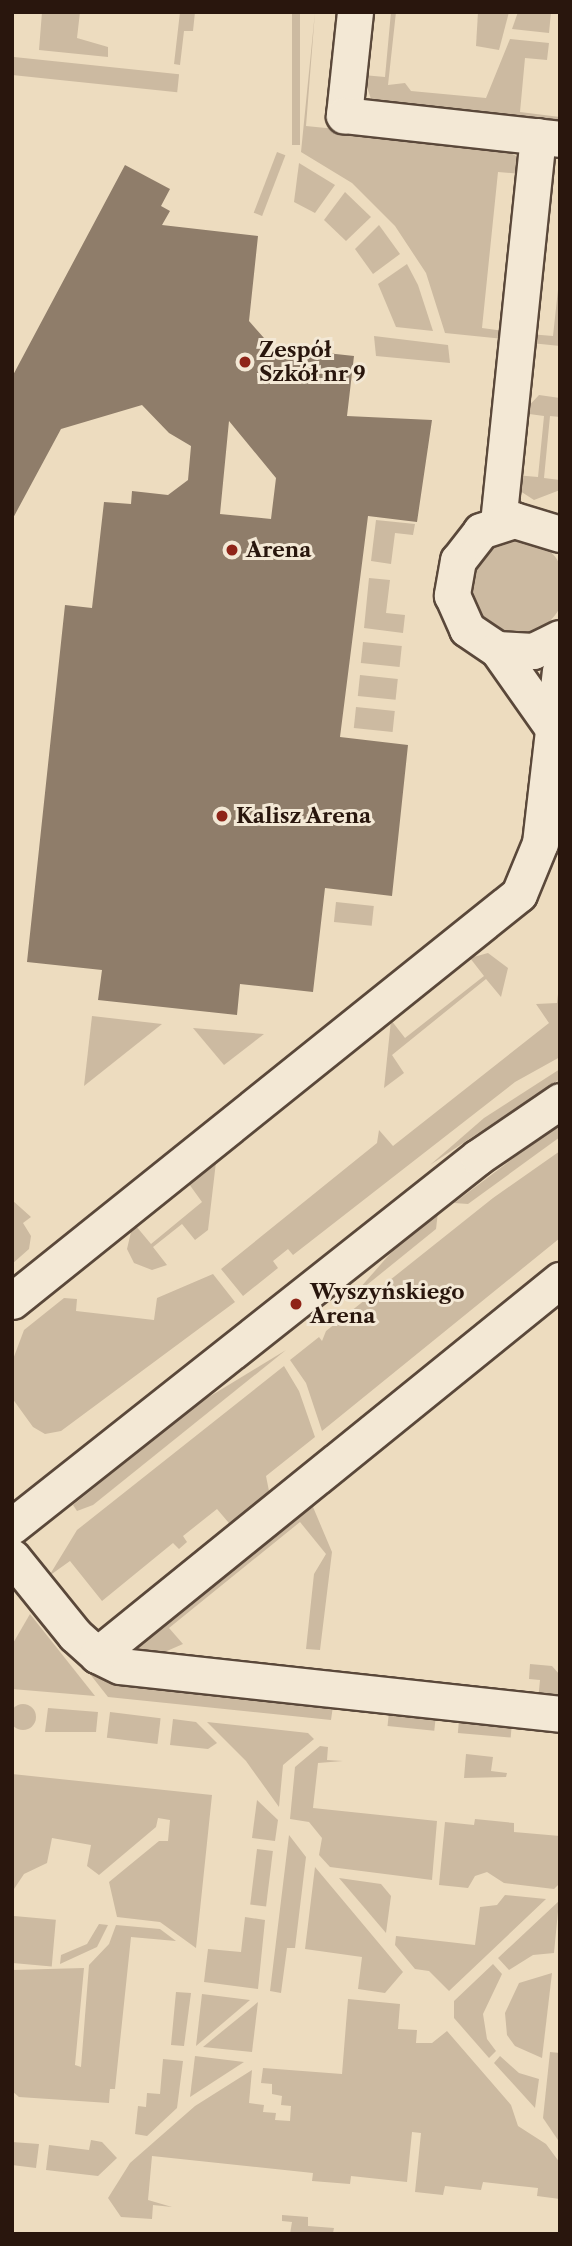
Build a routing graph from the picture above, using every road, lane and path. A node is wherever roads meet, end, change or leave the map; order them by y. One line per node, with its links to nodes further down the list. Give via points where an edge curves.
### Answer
1 (355, 12): 2 (street, via 344,115)
2 (549, 137): 3 (street)
3 (498, 523): 4 (street, via 531,521); 6 (street, via 468,544 458,560 452,595 467,629)
4 (560, 534)
5 (560, 638): 6 (street, via 533,651)
6 (497, 649): 8 (street)
7 (560, 670): 8 (street)
8 (552, 727): 11 (street, via 540,843 519,894)
9 (560, 1101): 12 (street, via 478,1157)
10 (560, 1280): 14 (street)
11 (12, 1301)
12 (12, 1526)
13 (12, 1557): 14 (street)
14 (97, 1655): 15 (street, via 142,1670)
15 (560, 1714)

